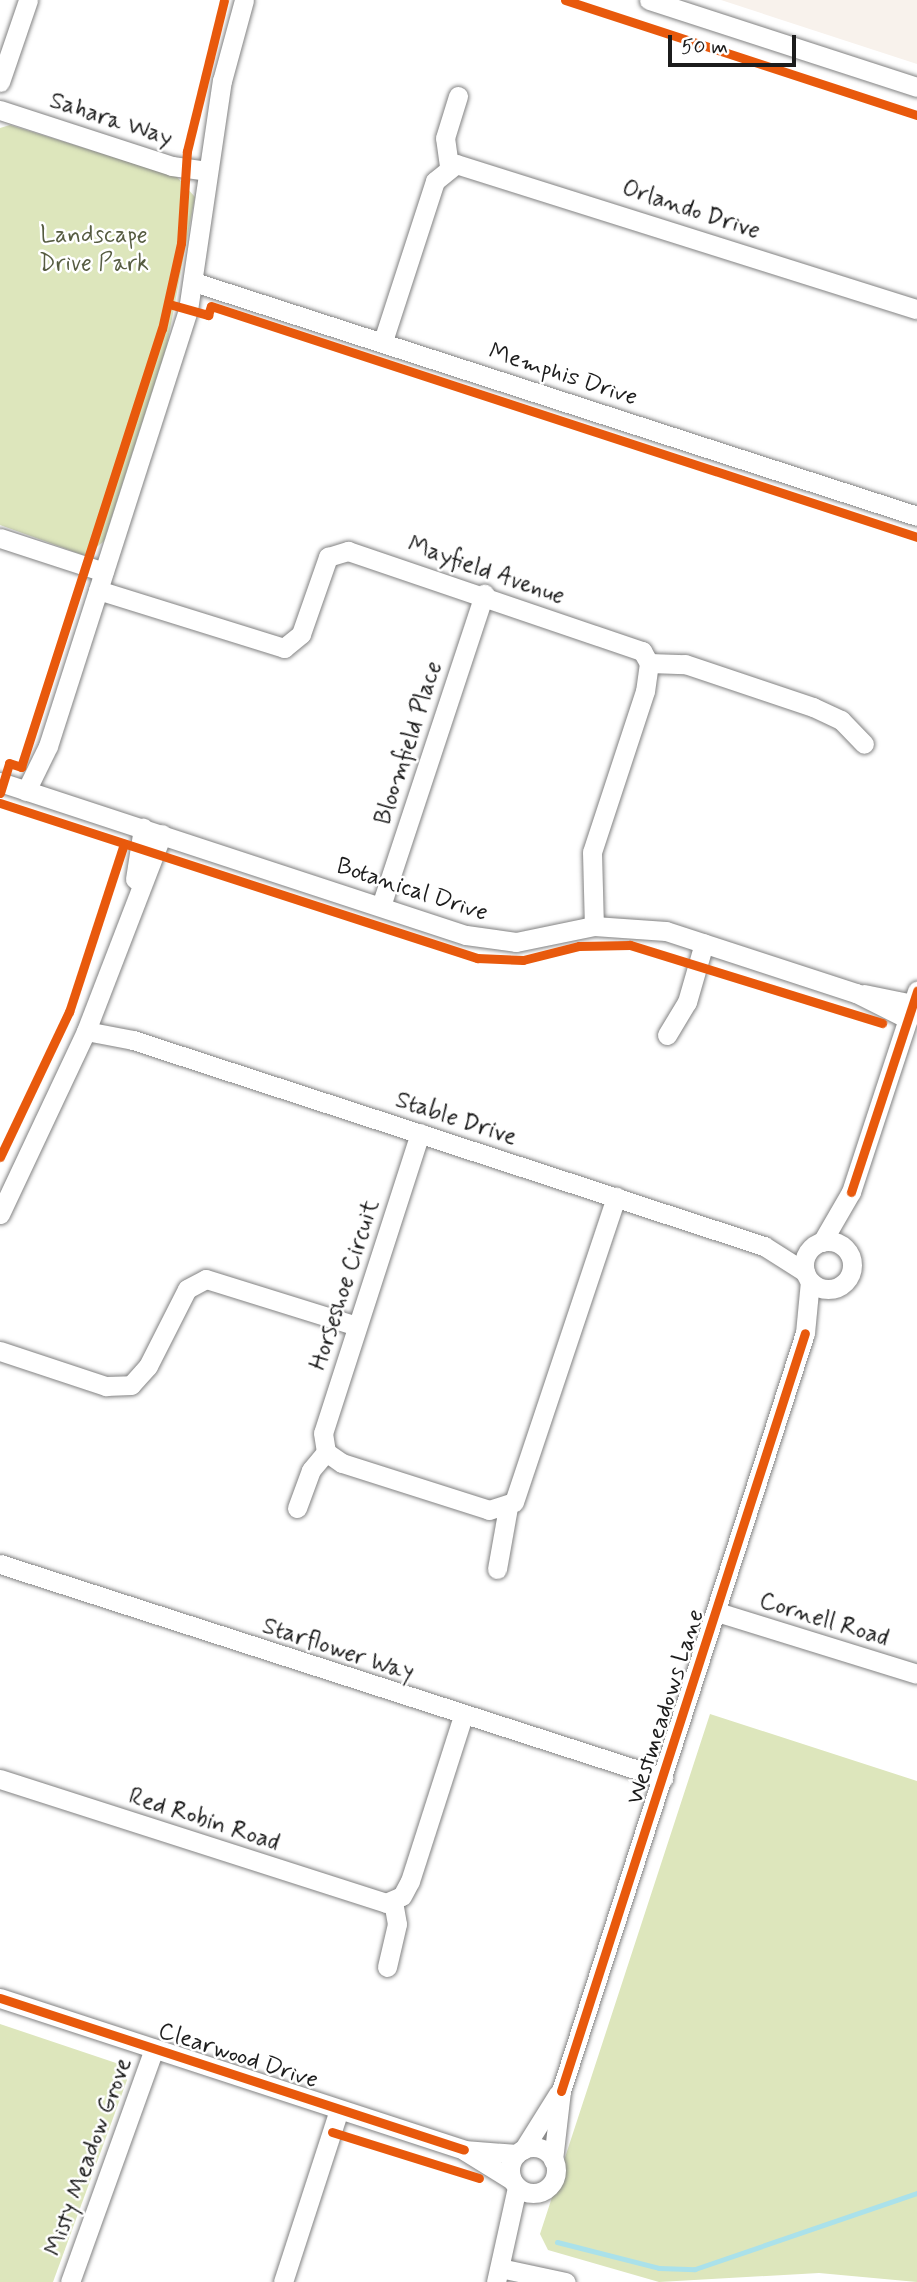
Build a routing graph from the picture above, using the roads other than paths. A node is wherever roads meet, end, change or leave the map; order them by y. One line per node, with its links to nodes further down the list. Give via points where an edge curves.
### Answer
1 (28, 0): 5 (street)
2 (244, 0): 10 (street)
3 (649, 0): 4 (street)
4 (675, 4): 6 (street)
5 (0, 82)
6 (917, 87)
7 (458, 96): 9 (street, via 445,138)
8 (0, 110): 10 (street, Sahara Way, via 172,166)
9 (449, 166): 12 (street, Orlando Drive, via 474,166); 13 (street, via 431,191)
10 (207, 171): 11 (street)
11 (194, 282): 13 (street, Memphis Drive); 16 (street)
12 (917, 309)
13 (383, 341): 14 (street, Memphis Drive)
14 (917, 516)
15 (0, 538): 16 (street)
16 (101, 581): 17 (street, Mayfield Avenue, via 284,648 301,634 328,557 342,551); 21 (street)
17 (484, 594): 18 (street, Mayfield Avenue, via 633,647); 23 (street, Bloomfield Place)
18 (649, 663): 19 (street, via 685,664 813,706 841,720); 24 (street, via 592,852)
19 (864, 744)
20 (0, 782): 21 (street, Botanical Drive)
21 (33, 793): 22 (street, Botanical Drive)
22 (152, 831): 23 (street, Botanical Drive); 27 (street)
23 (381, 906): 24 (street, Botanical Drive, via 490,940)
24 (594, 926): 25 (street, Botanical Drive, via 666,931)
25 (704, 943): 26 (street, Botanical Drive, via 856,993); 28 (street, via 687,1002)
26 (912, 1005): 30 (street)
27 (89, 1025): 29 (street, Stable Drive); 32 (street)
28 (667, 1035)
29 (420, 1133): 31 (street, Stable Drive); 38 (street, Horseshoe Circuit)
30 (851, 1192): 33 (street); 35 (street)
31 (616, 1197): 34 (street, Stable Drive); 42 (street, via 520,1492)
32 (1, 1209)
33 (818, 1244): 34 (street, Stable Drive); 35 (street, Stable Drive); 36 (street, Westmeadows Lane)
34 (764, 1246): 36 (street, Stable Drive)
35 (848, 1252): 37 (street, Westmeadows Lane, via 850,1273)
36 (808, 1276): 37 (street, Stable Drive); 39 (street, Westmeadows Lane)
37 (834, 1288): 39 (street, Westmeadows Lane)
38 (357, 1326): 40 (street, via 206,1279 187,1289 148,1366 131,1385 106,1386); 41 (street, Horseshoe Circuit, via 323,1433)
39 (805, 1333): 46 (street, Westmeadows Lane)
40 (0, 1351)
41 (326, 1452): 42 (street, via 342,1463 489,1510); 43 (street, via 311,1470)
42 (508, 1507): 45 (street, via 509,1529)
43 (297, 1508)
44 (0, 1564): 48 (street, Starflower Way)
45 (497, 1569)
46 (717, 1612): 47 (street, Cornell Road); 50 (street, Westmeadows Lane)
47 (917, 1674)
48 (463, 1716): 50 (street, Starflower Way); 51 (street, via 410,1881)
49 (0, 1779): 51 (street, Red Robin Road, via 375,1902)
50 (663, 1779): 55 (street, Westmeadows Lane)
51 (393, 1902): 52 (street, via 397,1924)
52 (387, 1967)
53 (0, 1998): 54 (street, Clearwood Drive)
54 (153, 2049): 56 (street, Clearwood Drive); 63 (street, Misty Meadow Grove)
55 (561, 2091): 58 (street, Westmeadows Lane); 59 (street, Westmeadows Lane)
56 (339, 2110): 57 (street, Clearwood Drive); 64 (street)
57 (464, 2150): 58 (street, Clearwood Drive); 61 (street, Clearwood Drive)
58 (520, 2152): 59 (street, via 539,2148); 61 (street)
59 (554, 2160): 60 (street)
60 (552, 2183): 61 (street, via 538,2193); 62 (street)
61 (514, 2184): 62 (street)
62 (502, 2261): 65 (street)
63 (70, 2282)
64 (283, 2282)
65 (565, 2282)

